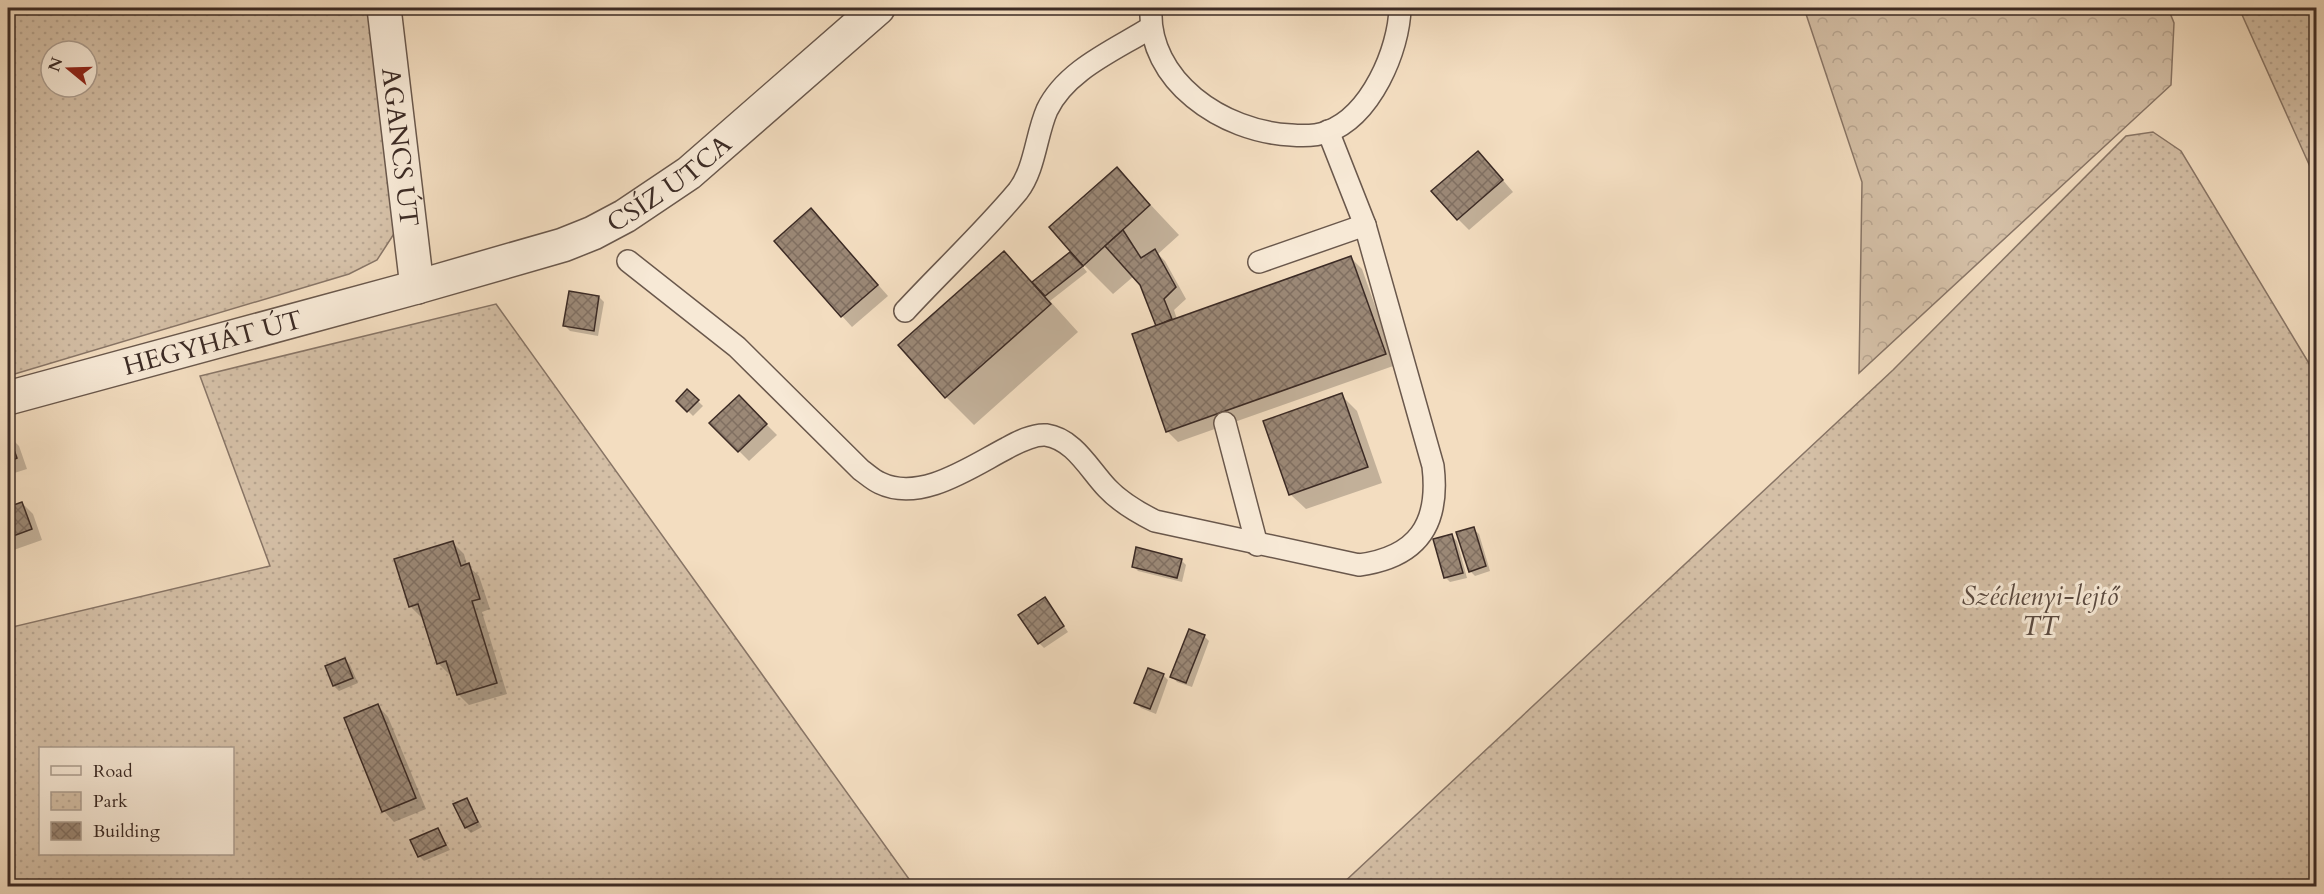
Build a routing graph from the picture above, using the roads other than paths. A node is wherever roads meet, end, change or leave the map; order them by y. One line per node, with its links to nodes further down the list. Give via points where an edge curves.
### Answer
1 (384, 8): 9 (street, AGANCS ÚT)
2 (878, 8): 9 (street, CSÍZ UTCA, via 689,173 625,216 563,245)
3 (1400, 8): 5 (lane, via 1398,36 1374,90 1354,113)
4 (1151, 18): 5 (lane, via 1158,52 1191,96 1209,110 1245,127 1277,134 1304,136); 10 (lane, via 1061,89 1047,110 1019,189)
5 (1328, 131): 6 (lane)
6 (1365, 225): 8 (lane); 13 (lane, via 1433,466 1436,486 1432,508 1415,542 1383,562 1359,565)
7 (628, 261): 13 (lane, via 737,348 861,470 880,483 898,488 933,485 1018,443 1044,435 1060,439 1072,448 1107,489 1155,521)
8 (1259, 262)
9 (417, 287): 11 (street, HEGYHÁT ÚT)
10 (905, 311)
11 (8, 398)
12 (1225, 423): 13 (lane)
13 (1257, 545)

